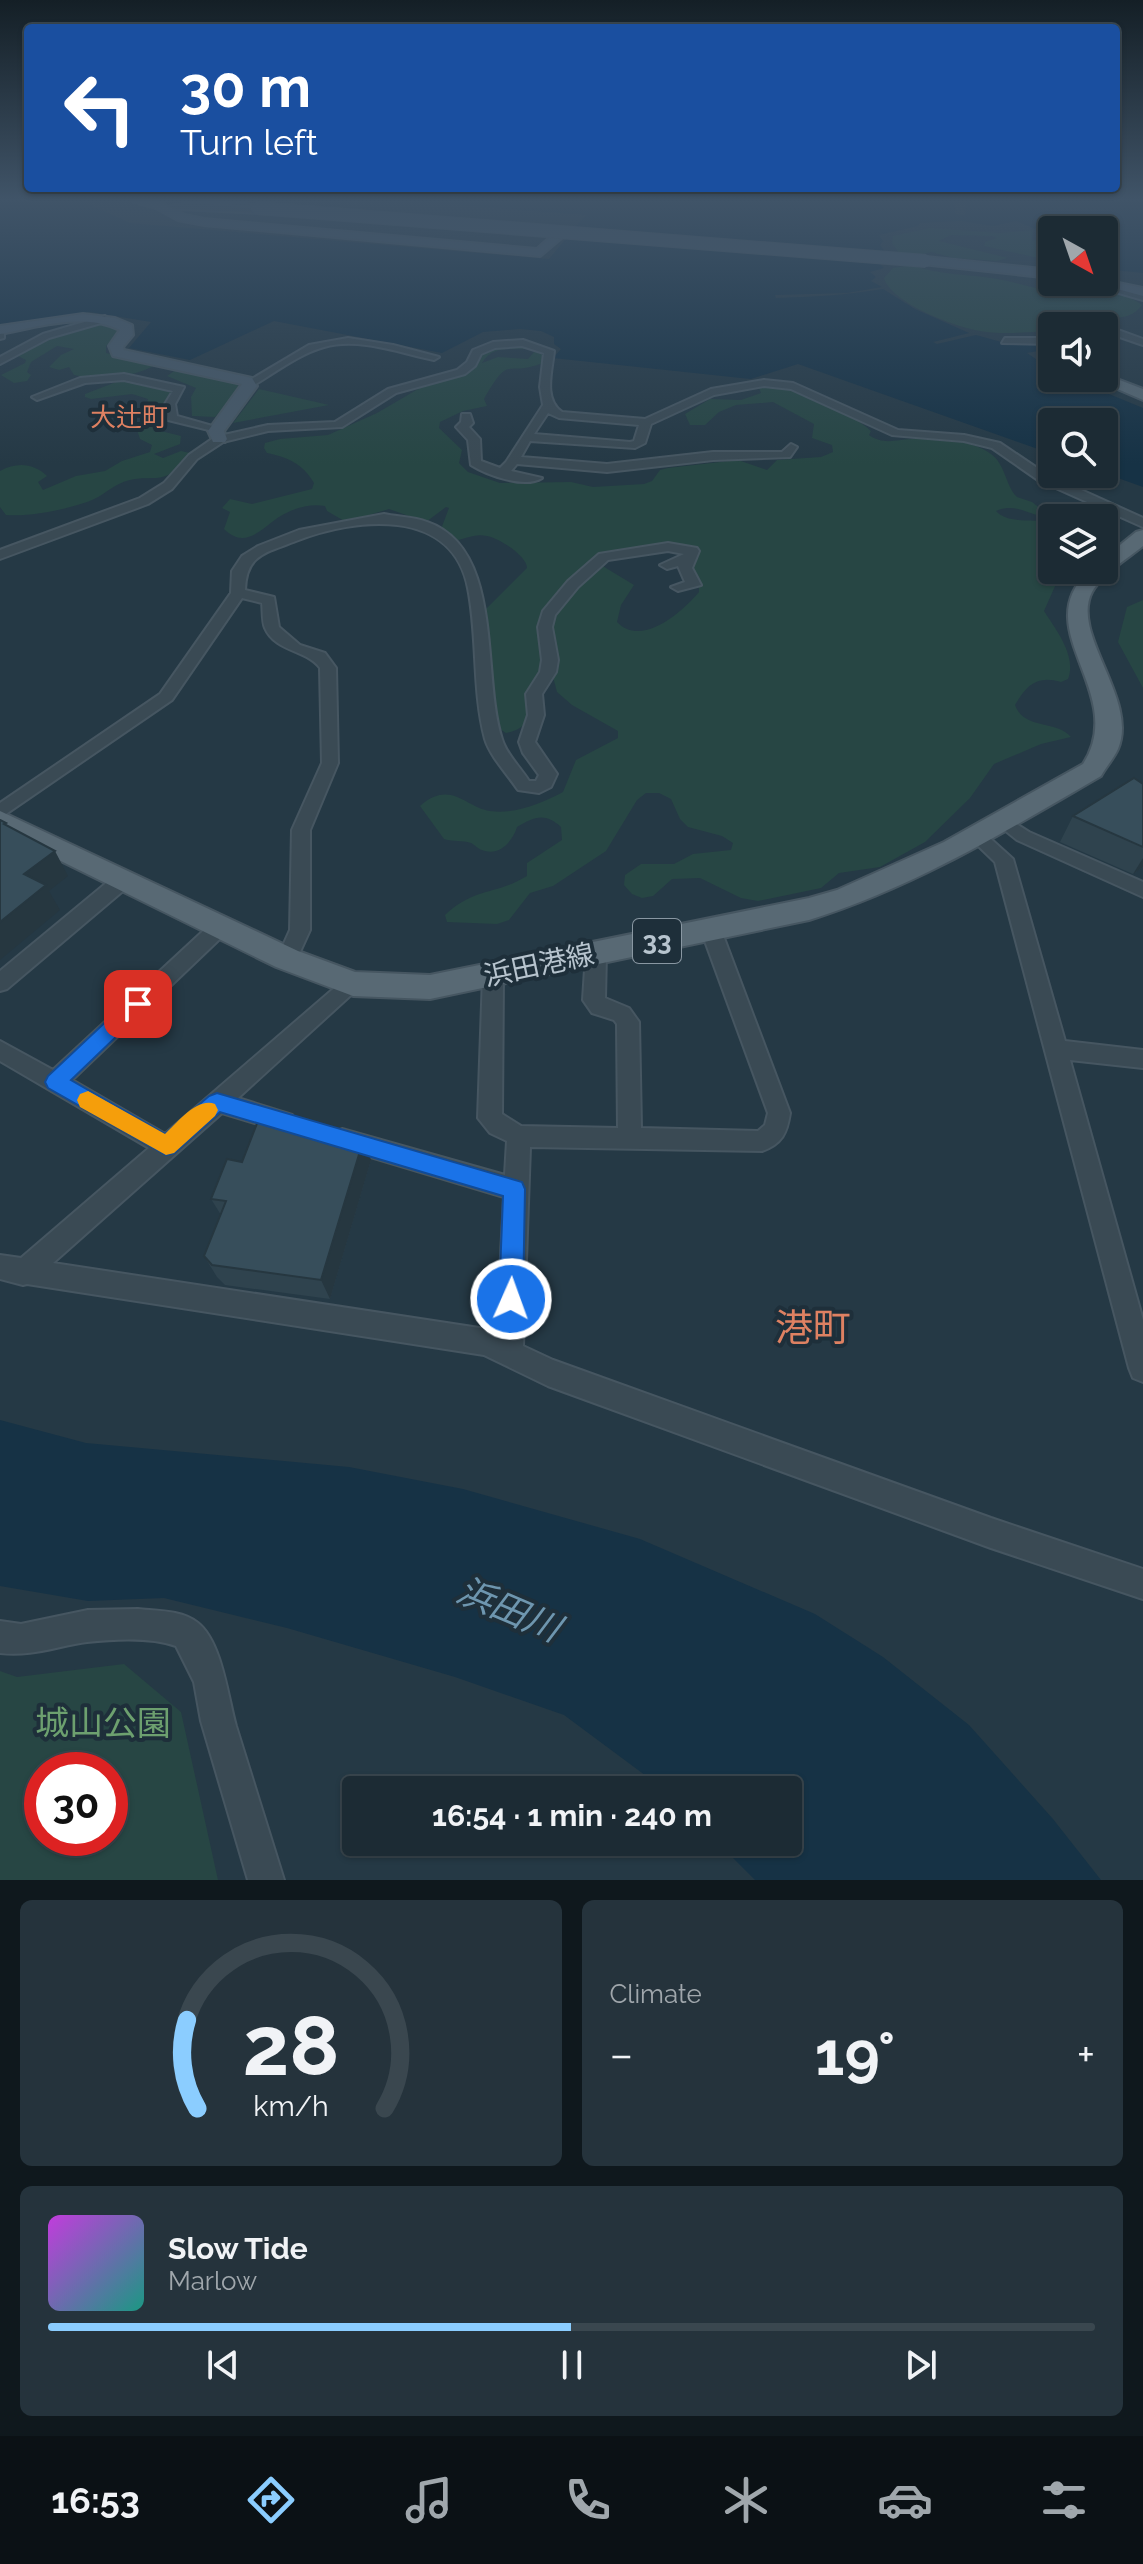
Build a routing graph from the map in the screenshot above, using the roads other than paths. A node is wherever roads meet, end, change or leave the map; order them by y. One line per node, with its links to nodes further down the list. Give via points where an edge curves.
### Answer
1 (1118, 289): 3 (street)
2 (1121, 289): 3 (street)
3 (1143, 295)
4 (105, 319): 5 (street); 11 (street, via 46,336); 12 (street, via 127,328 116,346 118,353)
5 (0, 330)
6 (1118, 334): 9 (street)
7 (1005, 341): 8 (street)
8 (1038, 341)
9 (1143, 342)
10 (434, 357): 12 (street, via 329,342)
11 (0, 361)
12 (250, 383): 19 (street)
13 (1118, 385): 14 (main road)
14 (1143, 395)
15 (37, 397): 19 (street, via 84,380 129,377 180,389 170,404 172,418)
16 (547, 407): 18 (street, via 566,416); 19 (street, via 549,351 508,343 482,349 456,375 385,395 338,425); 20 (street)
17 (466, 416): 23 (street, via 462,427 474,439 475,462)
18 (646, 422): 20 (street, via 639,443 631,446); 25 (street, via 711,392 764,383 793,386 896,433 996,445 1042,477)
19 (218, 434): 27 (street, via 152,497)
20 (528, 437): 22 (street)
21 (791, 447): 22 (street, via 781,455 713,456 607,468)
22 (516, 460): 23 (street)
23 (503, 472): 24 (street)
24 (536, 478)
25 (1143, 523)
26 (1143, 536): 28 (main road, 浜田港線 / 33)
27 (0, 555)
28 (1118, 557)
29 (686, 560): 30 (street); 32 (street, via 694,585); 33 (street, via 692,551 668,547 604,557 548,614 550,660 534,694 536,715 527,742 548,779 531,788 519,781 494,742 475,587 464,560 443,537 416,522 390,518 304,533 247,559 237,576)
30 (667, 565)
31 (1087, 584): 36 (main road, 浜田港線 / 33, via 1079,597 1079,612 1116,704 1117,739 1092,770)
32 (678, 587)
33 (238, 593): 34 (street, via 166,697); 43 (street, via 269,600 272,628 295,648 324,659 328,668 330,763 301,830 300,930)
34 (0, 812)
35 (0, 820): 38 (main road, 浜田港線 / 33)
36 (1001, 820): 37 (main road, 浜田港線 / 33); 39 (street, via 1023,836)
37 (976, 835): 41 (main road, 浜田港線 / 33, via 863,893); 47 (street, via 1004,859)
38 (123, 880): 40 (main road, 浜田港線 / 33); 45 (street)
39 (1143, 890)
40 (221, 926): 43 (main road, 浜田港線 / 33); 50 (street)
41 (711, 930): 42 (main road, 浜田港線 / 33); 53 (street, via 780,1121 762,1141)
42 (596, 954): 44 (main road, 浜田港線 / 33); 53 (street, via 594,1000 628,1022)
43 (287, 959): 46 (main road, 浜田港線 / 33)
44 (493, 976): 46 (main road, 浜田港線 / 33, via 430,987); 52 (street, via 490,1118)
45 (0, 983)
46 (353, 984): 51 (street)
47 (1056, 1049): 49 (street); 58 (street)
48 (0, 1050): 50 (street)
49 (1143, 1059)
50 (55, 1082): 54 (street)
51 (217, 1102): 54 (street); 55 (street)
52 (519, 1136): 53 (street); 55 (street)
53 (630, 1138)
54 (166, 1146): 56 (street)
55 (514, 1189): 57 (street)
56 (11, 1270): 57 (street, via 486,1342)
57 (509, 1354): 59 (street)
58 (1143, 1368)
59 (1143, 1584)
60 (0, 1637): 61 (street, via 21,1640 88,1626 138,1625 187,1634 210,1682)
61 (266, 1880)

